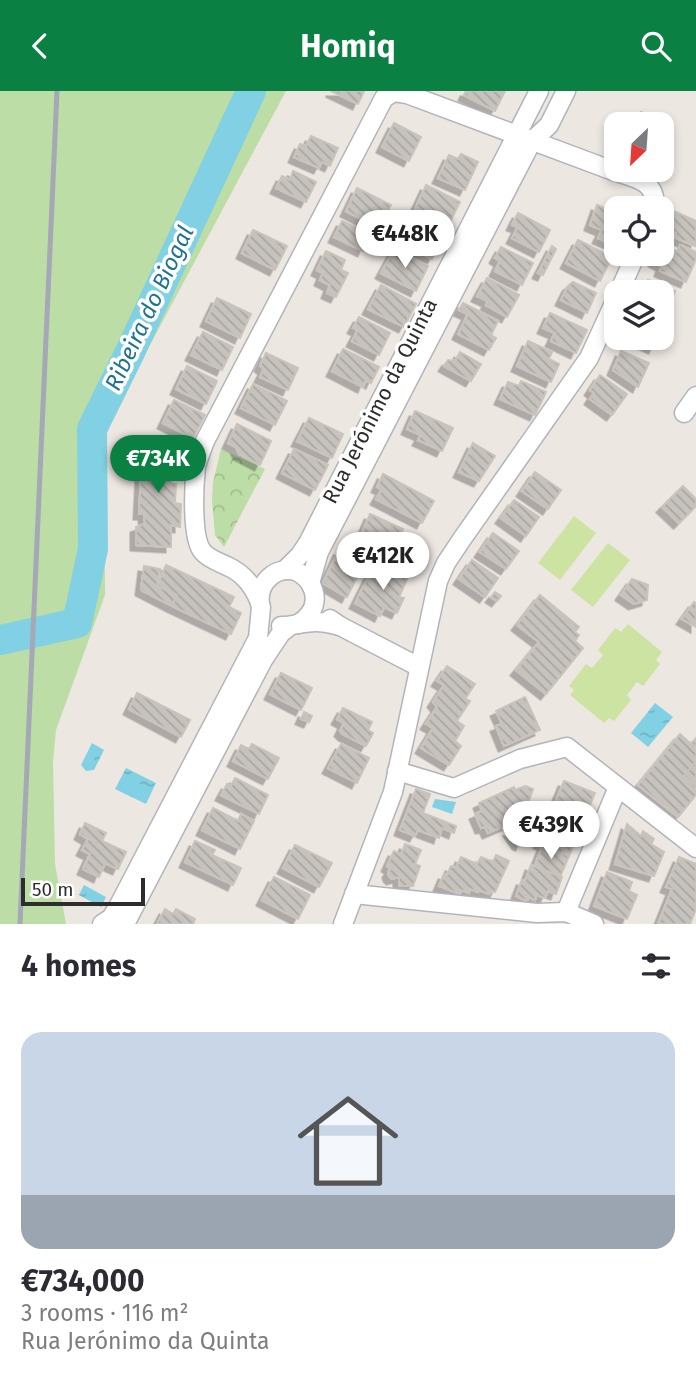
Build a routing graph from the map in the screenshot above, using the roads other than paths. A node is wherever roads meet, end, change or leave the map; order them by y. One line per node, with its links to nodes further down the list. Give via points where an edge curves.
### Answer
1 (539, 91): 3 (street, Rua Jerónimo da Quinta)
2 (566, 91): 4 (street, Rua Jerónimo da Quinta)
3 (526, 116): 5 (street); 6 (street, Rua Jerónimo da Quinta)
4 (551, 121): 6 (street, Rua Jerónimo da Quinta); 7 (street, via 552,137)
5 (498, 128): 6 (street); 12 (street, via 407,93 394,92 384,98 205,441 197,465 196,533 201,551)
6 (524, 138): 7 (street); 13 (street, Rua Jerónimo da Quinta, via 308,543); 14 (street, Rua Jerónimo da Quinta, via 319,552)
7 (569, 155): 8 (street, via 641,180)
8 (653, 196)
9 (604, 325): 18 (street, via 589,358 446,563)
10 (696, 396): 11 (street)
11 (684, 413)
12 (231, 568): 13 (street); 15 (street, via 254,587)
13 (281, 571): 14 (street, via 307,578); 15 (street, Rua Jerónimo da Quinta, via 261,588)
14 (312, 591): 16 (street, Rua Jerónimo da Quinta, via 312,611); 17 (street, via 329,618)
15 (260, 604): 16 (street, via 271,621); 24 (street, Rua Jerónimo da Quinta, via 258,638 118,907)
16 (294, 625): 17 (street, via 325,622); 25 (street, Rua Jerónimo da Quinta, via 281,633 263,660)
17 (340, 626): 18 (street)
18 (419, 667): 19 (street)
19 (397, 771): 20 (street, via 454,788 520,759 567,747); 22 (street)
20 (618, 787): 21 (street); 23 (street)
21 (696, 848)
22 (354, 894): 23 (street); 26 (street)
23 (566, 912): 27 (street)
24 (102, 924)
25 (125, 924)
26 (343, 924)
27 (594, 924)

